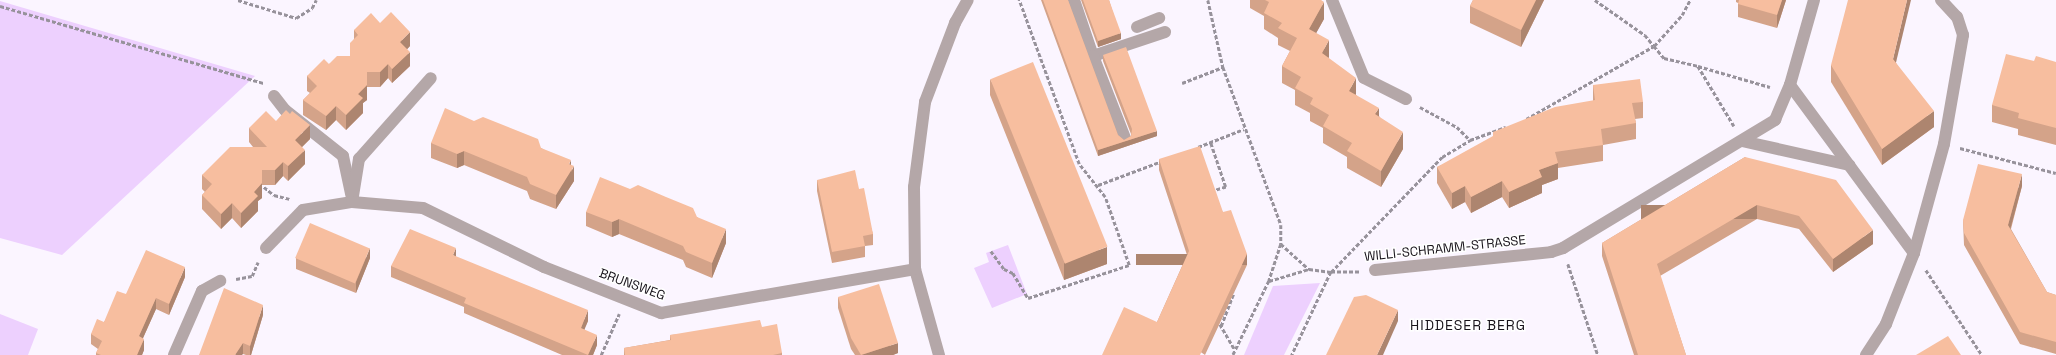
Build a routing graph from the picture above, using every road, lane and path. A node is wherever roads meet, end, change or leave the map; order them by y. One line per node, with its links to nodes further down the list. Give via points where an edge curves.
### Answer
1 (238, 0): 2 (path, via 296,18 312,8)
2 (316, 0)
3 (968, 0): 45 (street, via 955,23 925,102 914,187)
4 (1020, 0): 37 (path, via 1079,164)
5 (1074, 0): 17 (street)
6 (1208, 0): 19 (path)
7 (1332, 0): 24 (street, via 1364,78)
8 (1595, 0): 16 (path, via 1645,35)
9 (1690, 0): 16 (path, via 1682,15)
10 (1814, 0): 22 (street, WILLI-SCHRAMM-STRASSE)
11 (1941, 0): 44 (street, via 1957,17 1963,35 1944,144)
12 (0, 6): 23 (path, via 250,81 259,80)
13 (1159, 18): 14 (street)
14 (1137, 27)
15 (1165, 32): 17 (street)
16 (1654, 46): 18 (path, via 1664,58); 25 (path)
17 (1093, 56): 28 (street)
18 (1698, 66): 22 (path); 30 (path)
19 (1223, 67): 21 (path); 27 (path)
20 (431, 78): 39 (street, via 359,159)
21 (1182, 83)
22 (1789, 89): 30 (street, WILLI-SCHRAMM-STRASSE, via 1775,120); 35 (street)
23 (274, 96): 39 (street, via 285,110 343,156)
24 (1406, 100): 29 (path, via 1457,127)
25 (1523, 121)
26 (1510, 125): 29 (path)
27 (1244, 129): 31 (path); 40 (path, via 1281,225)
28 (1126, 138)
29 (1470, 140): 48 (path, via 1442,158 1405,191)
30 (1742, 140): 35 (street); 42 (street, WILLI-SCHRAMM-STRASSE)
31 (1210, 142): 32 (path); 38 (path, via 1226,186)
32 (1189, 150)
33 (1976, 152): 36 (path)
34 (1168, 158): 37 (path)
35 (1849, 165): 44 (street)
36 (2056, 173)
37 (1098, 185): 43 (path, via 1129,264 1028,298 1013,273 1004,269)
38 (1212, 191)
39 (352, 202): 41 (street, BRUNSWEG, via 303,210); 45 (street, BRUNSWEG, via 422,208 544,267 661,314)
40 (1281, 244): 46 (path); 51 (path)
41 (266, 248): 49 (path, via 252,276)
42 (1563, 248): 47 (street, WILLI-SCHRAMM-STRASSE, via 1551,252); 60 (path)
43 (991, 251)
44 (1914, 253): 61 (street, via 1886,324); 62 (path)
45 (915, 269): 57 (street)
46 (1310, 269): 48 (path, WILLI-SCHRAMM-STRASSE); 51 (path)
47 (1375, 270): 48 (path, WILLI-SCHRAMM-STRASSE)
48 (1331, 272): 59 (path)
49 (237, 279)
50 (220, 281): 55 (street, via 202,290)
51 (1269, 281): 54 (path)
52 (1234, 292): 54 (path, via 1220,325)
53 (611, 330): 56 (path)
54 (1235, 350): 58 (path)
55 (174, 355)
56 (601, 355)
57 (939, 355)
58 (1233, 355)
59 (1292, 355)
60 (1598, 355)
61 (1866, 355)
62 (1982, 355)

